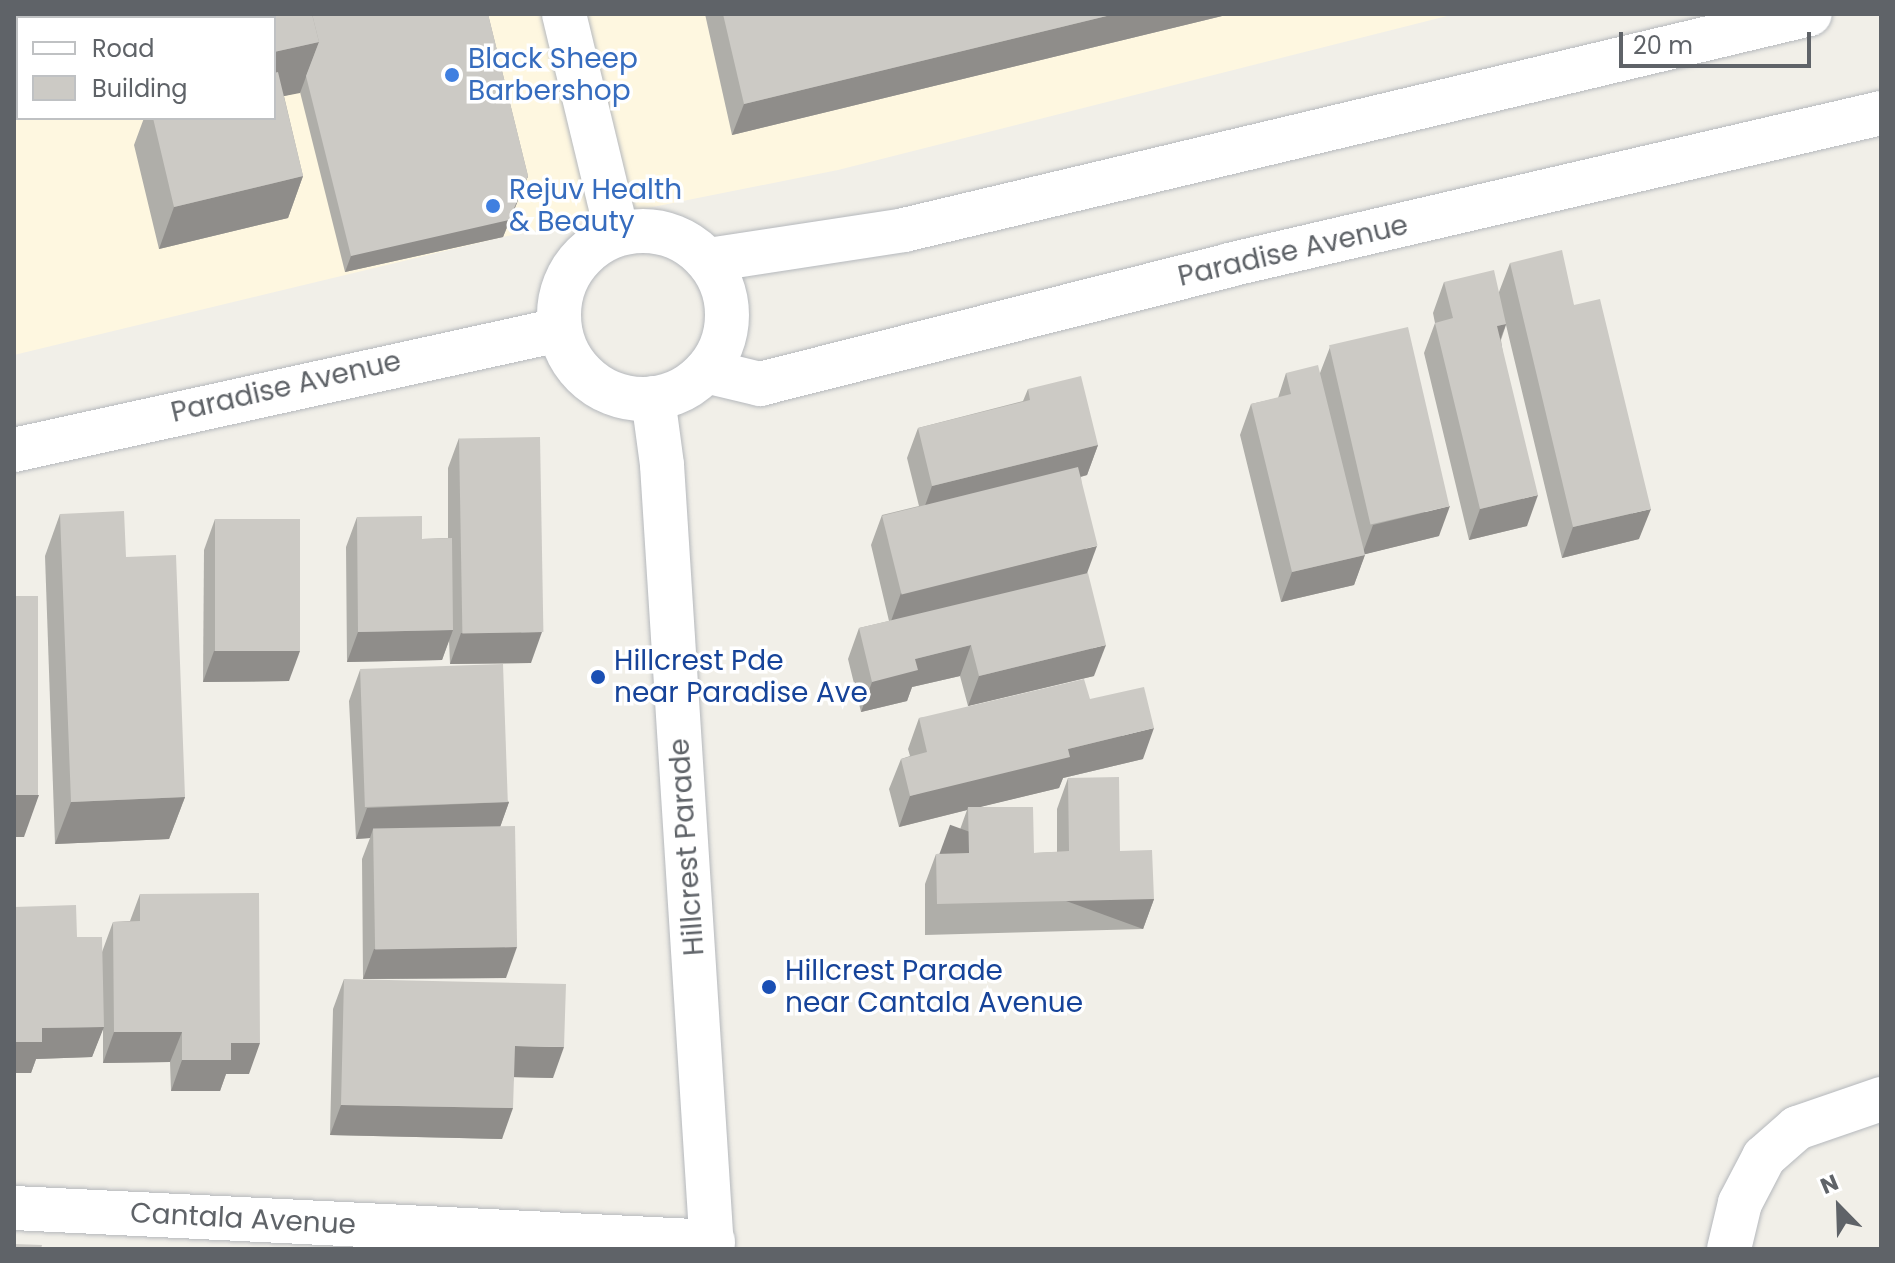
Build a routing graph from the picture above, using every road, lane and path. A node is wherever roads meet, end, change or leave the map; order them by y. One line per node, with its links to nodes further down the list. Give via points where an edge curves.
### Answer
1 (564, 14): 4 (street)
2 (1810, 14): 5 (street, via 904,230)
3 (1881, 113): 7 (street, Paradise Avenue, via 1229,265 760,384)
4 (617, 233): 5 (street, via 667,233); 6 (street, via 595,245 564,282)
5 (709, 260): 7 (street, via 728,304 720,351)
6 (559, 330): 8 (street, via 582,375 627,398); 9 (street, Paradise Avenue)
7 (706, 371): 8 (street, via 673,395)
8 (653, 398): 12 (street, Hillcrest Parade, via 662,465)
9 (14, 450)
10 (1881, 1099): 13 (street, via 1797,1128 1764,1157 1740,1203)
11 (14, 1208): 12 (street, Cantala Avenue)
12 (712, 1246)
13 (1729, 1249)

